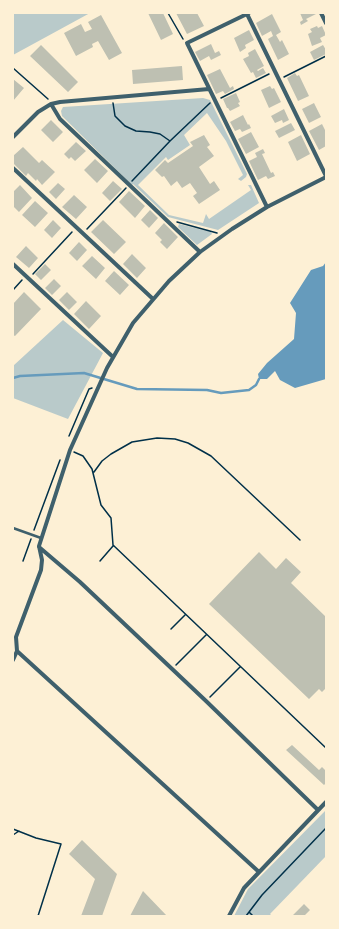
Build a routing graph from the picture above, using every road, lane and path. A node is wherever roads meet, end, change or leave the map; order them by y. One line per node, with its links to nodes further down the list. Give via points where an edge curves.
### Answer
1 (168, 13): 5 (path)
2 (321, 13): 4 (street)
3 (248, 14): 5 (street); 8 (street)
4 (326, 23)
5 (187, 44): 10 (street)
6 (326, 56): 9 (path)
7 (13, 68): 13 (path)
8 (275, 71): 9 (street); 12 (path)
9 (278, 79): 17 (street)
10 (210, 89): 11 (street); 12 (street)
11 (112, 97): 13 (street); 15 (path, via 115,116 125,126 136,131 160,134)
12 (215, 101): 15 (path); 19 (street)
13 (51, 104): 14 (street, via 38,112); 18 (street, via 60,119)
14 (13, 137)
15 (170, 142): 18 (path)
16 (13, 168): 21 (street)
17 (326, 176): 19 (street)
18 (129, 185): 20 (street); 23 (path)
19 (267, 208): 24 (street)
20 (167, 220): 22 (path); 24 (street)
21 (76, 228): 23 (street); 26 (path)
22 (217, 233)
23 (82, 234): 28 (street)
24 (200, 252): 28 (street)
25 (13, 264): 26 (street)
26 (27, 277): 27 (path); 29 (street)
27 (13, 290)
28 (152, 299): 29 (street, via 133,323)
29 (113, 357): 30 (street)
30 (70, 450): 31 (path, via 88,461); 33 (street)
31 (94, 472): 34 (path, via 102,461 132,442 157,438 188,443 211,456); 35 (path, via 101,505 111,518)
32 (13, 528): 33 (lane)
33 (41, 538): 36 (street)
34 (300, 540)
35 (113, 545): 37 (path); 38 (path)
36 (38, 546): 41 (street, via 42,560 41,570 16,637); 44 (street)
37 (100, 561)
38 (185, 614): 39 (path); 40 (path)
39 (171, 629)
40 (206, 634): 43 (path); 44 (path)
41 (17, 651): 42 (street); 53 (street)
42 (13, 660)
43 (240, 666): 45 (path); 46 (path)
44 (172, 669): 45 (street)
45 (206, 701): 48 (street)
46 (326, 748)
47 (326, 802): 48 (street)
48 (318, 810): 53 (street)
49 (13, 828): 51 (path)
50 (326, 828): 54 (path)
51 (19, 832): 52 (path); 55 (path, via 61,844)
52 (13, 835)
53 (259, 872): 56 (street, via 244,888)
54 (249, 912): 57 (path); 58 (path)
55 (38, 916)
56 (228, 916)
57 (246, 916)
58 (253, 916)

